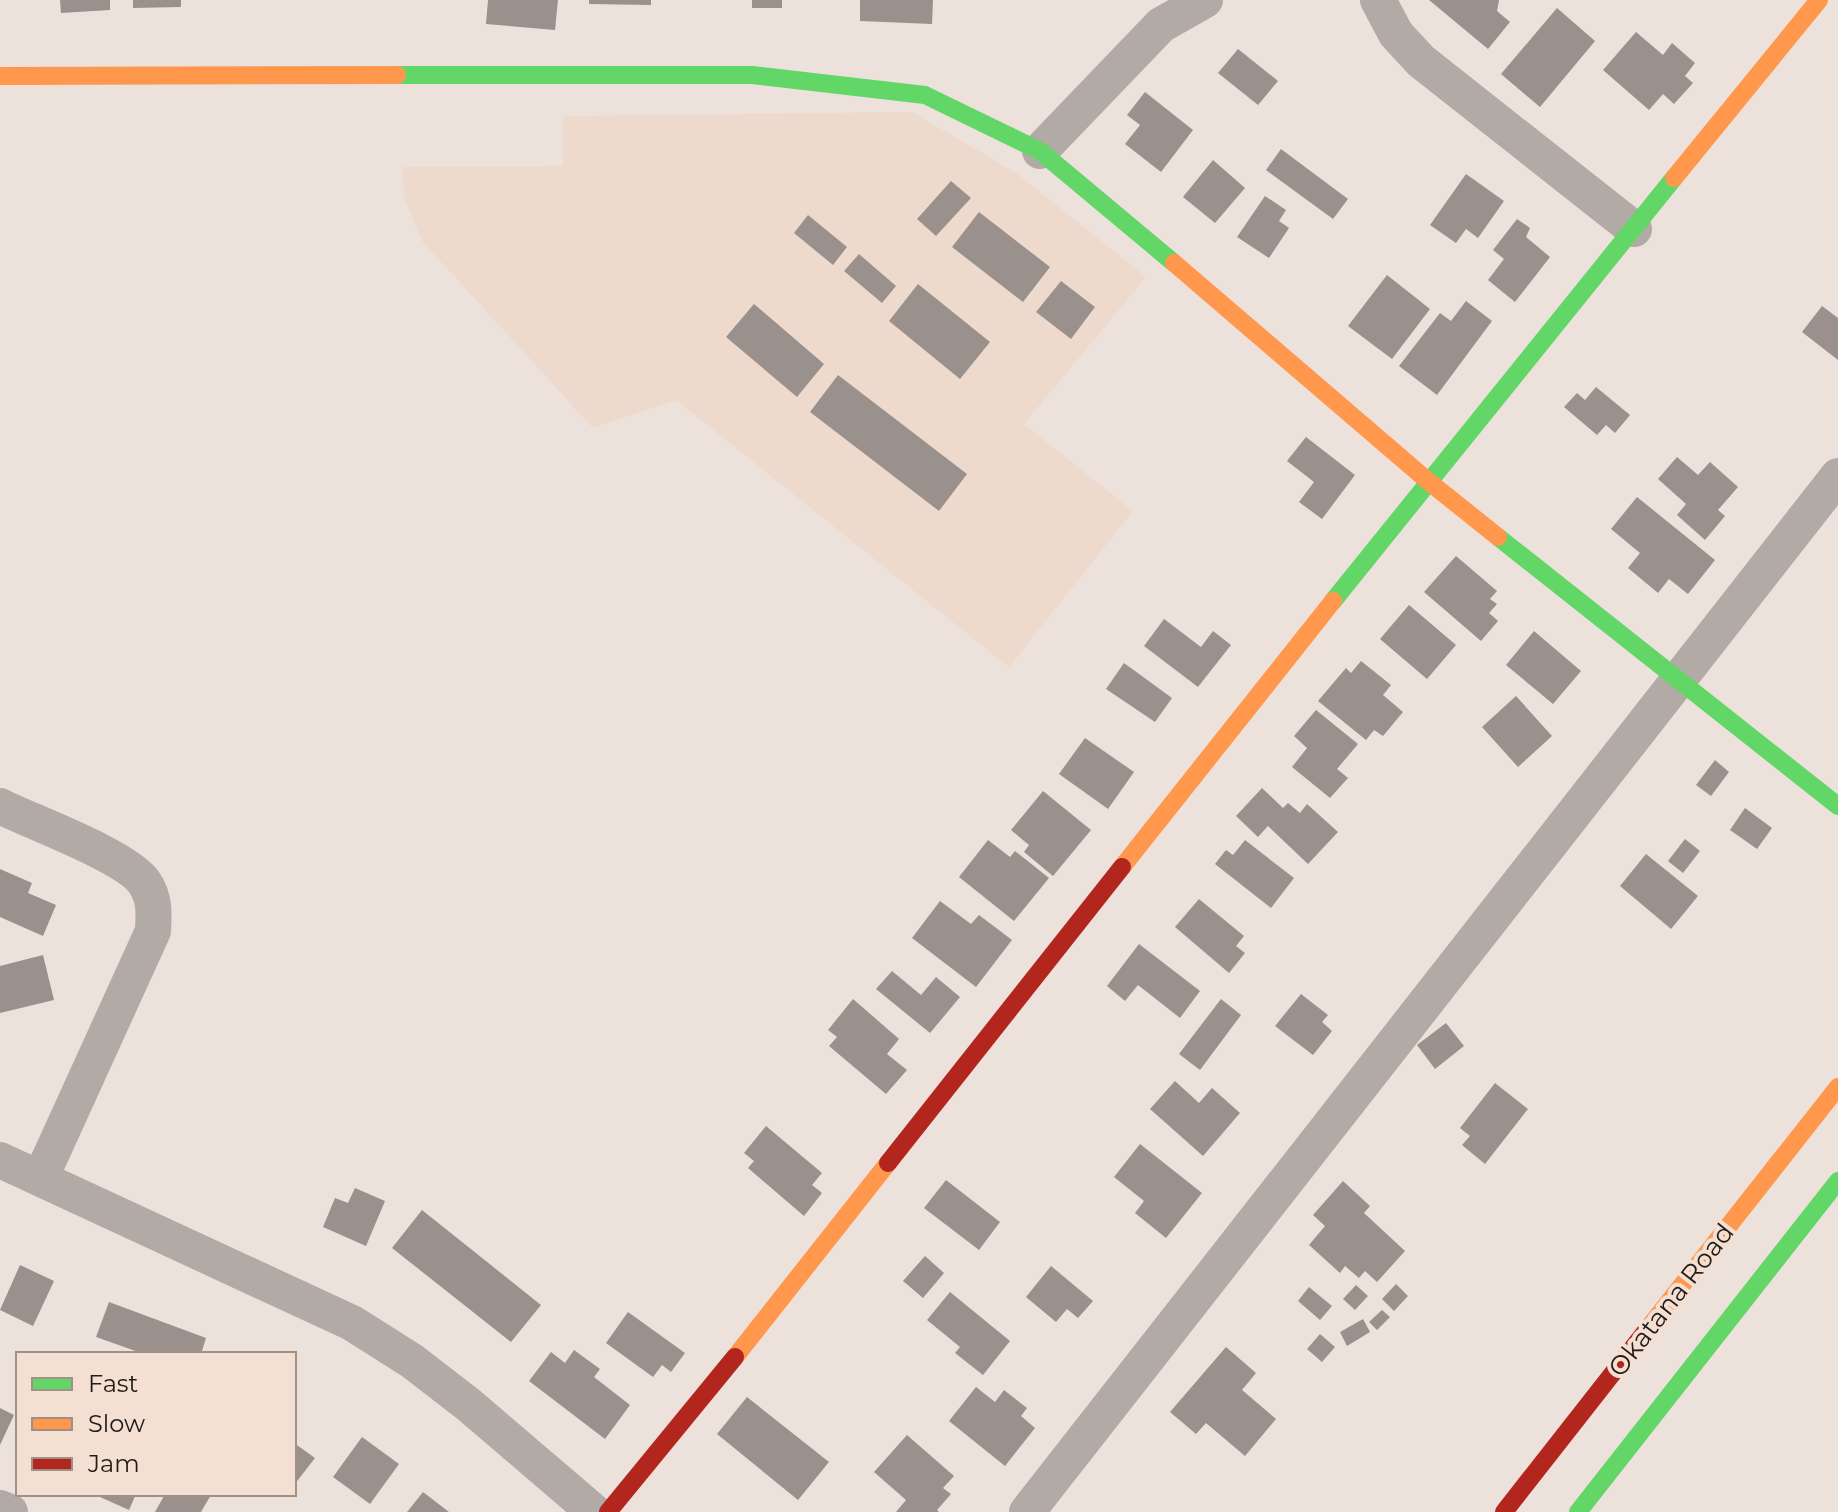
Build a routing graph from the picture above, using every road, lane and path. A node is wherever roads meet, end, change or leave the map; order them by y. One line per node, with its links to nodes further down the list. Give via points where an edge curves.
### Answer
1 (1205, 0): 5 (street, via 1161,25)
2 (1378, 0): 6 (street, via 1396,34 1421,61)
3 (1819, 0): 6 (street)
4 (0, 76): 5 (street, via 752,75 925,95)
5 (1040, 151): 8 (street)
6 (1634, 229): 8 (street)
7 (1838, 476): 9 (street)
8 (1428, 481): 9 (street); 19 (street)
9 (1680, 679): 11 (street); 20 (street)
10 (0, 806): 14 (street, via 123,864 144,881 154,903 153,931)
11 (1838, 806)
12 (1838, 1087): 21 (street, Okatana Road)
13 (0, 1160): 14 (street)
14 (41, 1177): 18 (street, via 352,1323 469,1405)
15 (1838, 1181): 22 (street)
16 (0, 1508): 17 (street)
17 (10, 1512)
18 (594, 1512)
19 (608, 1512)
20 (1027, 1512)
21 (1504, 1512)
22 (1578, 1512)

